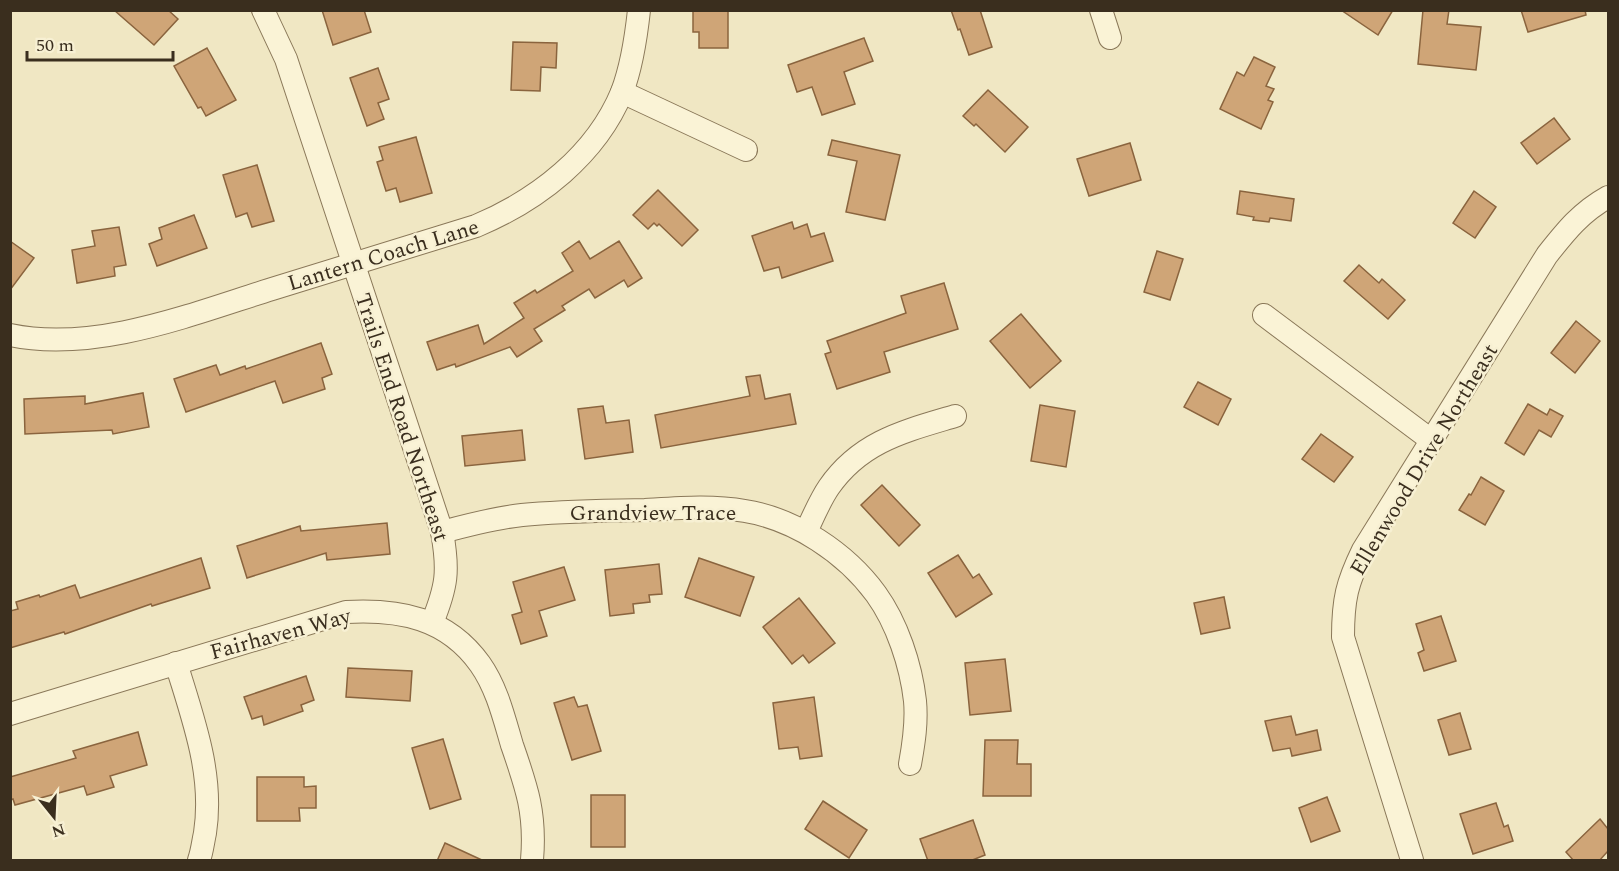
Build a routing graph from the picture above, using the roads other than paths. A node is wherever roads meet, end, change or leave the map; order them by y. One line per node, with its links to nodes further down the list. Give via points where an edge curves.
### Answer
1 (263, 10): 8 (street, Trails End Road Northeast, via 286,59)
2 (639, 10): 5 (street, Lantern Coach Lane, via 636,40)
3 (1101, 10): 4 (street)
4 (1110, 38)
5 (622, 92): 6 (street); 8 (street, Lantern Coach Lane, via 586,149 562,174 507,213)
6 (746, 150)
7 (1608, 197): 12 (street, Ellenwood Drive Northeast, via 1590,207 1547,255)
8 (354, 264): 10 (street, Lantern Coach Lane, via 202,311 104,336 69,340); 13 (street, Trails End Road Northeast)
9 (1264, 315): 12 (street)
10 (10, 335)
11 (955, 416): 14 (street, via 878,442 854,458 828,489)
12 (1431, 440): 21 (street, Ellenwood Drive Northeast, via 1363,550 1350,576 1343,608 1343,637)
13 (442, 532): 14 (street, Grandview Trace, via 520,515 708,507 745,511); 15 (street, Trails End Road Northeast, via 446,581)
14 (806, 532): 18 (street, Grandview Trace, via 859,575 876,594 896,632 915,699 916,732)
15 (432, 623): 16 (street, Fairhaven Way, via 407,614 376,610 346,612); 20 (street, Fairhaven Way, via 458,641 480,664 496,695 528,793 534,834)
16 (176, 663): 17 (street, Fairhaven Way); 19 (street, via 207,782 207,819)
17 (10, 714)
18 (910, 764)
19 (199, 861)
20 (532, 861)
21 (1412, 861)

